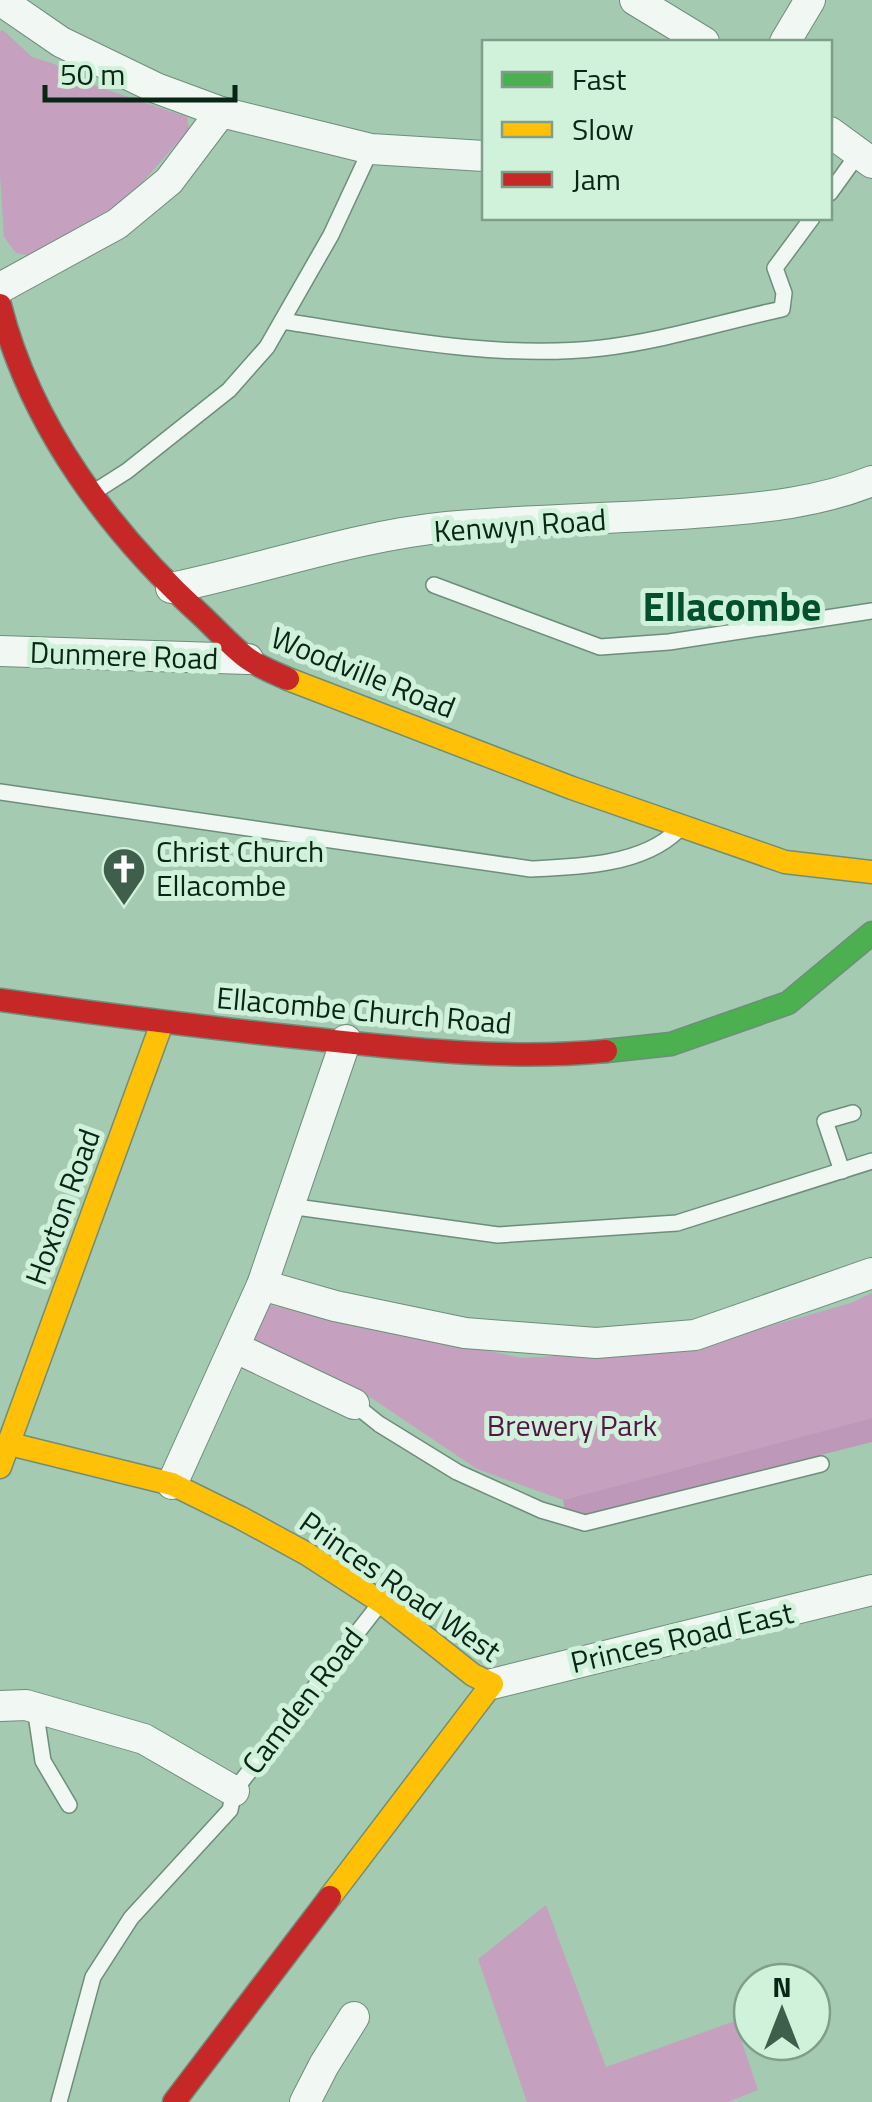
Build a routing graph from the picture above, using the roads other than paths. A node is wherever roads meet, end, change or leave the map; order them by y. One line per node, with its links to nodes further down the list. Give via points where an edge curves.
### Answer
1 (0, 0): 6 (street, via 61,42)
2 (635, 0): 4 (street)
3 (810, 0): 5 (street)
4 (701, 40)
5 (786, 40)
6 (221, 112): 8 (street); 13 (street, via 169,182 117,224)
7 (832, 133): 10 (street)
8 (370, 149): 9 (street); 15 (lane)
9 (482, 156)
10 (865, 158): 11 (lane)
11 (832, 191)
12 (811, 220): 15 (lane, via 775,268 782,309 627,345 442,345)
13 (0, 288)
14 (0, 305): 17 (street, Woodville Road, via 34,402)
15 (282, 321): 17 (lane, via 229,390)
16 (872, 481): 19 (street, Kenwyn Road, via 758,508 446,527)
17 (90, 494): 19 (street, Woodville Road)
18 (434, 585): 20 (lane, via 600,646)
19 (171, 588): 22 (street, Woodville Road)
20 (872, 611)
21 (4, 645): 22 (street, Dunmere Road)
22 (248, 659): 24 (street, Woodville Road, via 303,687)
23 (0, 792): 24 (lane, via 530,868 619,859 664,844)
24 (682, 826): 25 (street, Woodville Road, via 785,862)
25 (872, 872)
26 (872, 933): 29 (street, Ellacombe Church Road, via 788,1003 672,1044 562,1055 465,1055)
27 (0, 1000): 28 (street, Ellacombe Church Road)
28 (162, 1023): 29 (street, Ellacombe Church Road); 38 (street, Hoxton Road)
29 (346, 1040): 33 (street)
30 (853, 1113): 32 (lane, via 825,1121)
31 (872, 1160): 32 (lane)
32 (842, 1172): 33 (lane, via 676,1223 498,1234)
33 (290, 1206): 35 (street)
34 (872, 1273): 35 (street, via 695,1335 596,1343 465,1333)
35 (262, 1285): 36 (street)
36 (236, 1348): 37 (street); 41 (street)
37 (354, 1404): 39 (lane, via 457,1472 586,1523)
38 (5, 1446): 40 (street, Hoxton Road); 41 (street, Princes Road West)
39 (821, 1464)
40 (0, 1468)
41 (172, 1484): 43 (street, Princes Road West, via 290,1545)
42 (872, 1590): 44 (street, Princes Road East)
43 (380, 1602): 44 (street, Princes Road West); 47 (lane, Camden Road)
44 (492, 1684): 51 (street, Princes Road West)
45 (0, 1706): 46 (street, Camden Road)
46 (35, 1708): 47 (street, Camden Road, via 144,1739); 48 (lane, via 44,1761)
47 (234, 1791): 50 (lane, via 230,1810 130,1918 93,1977)
48 (69, 1805)
49 (354, 2017): 52 (street)
50 (59, 2102)
51 (174, 2102)
52 (305, 2102)

